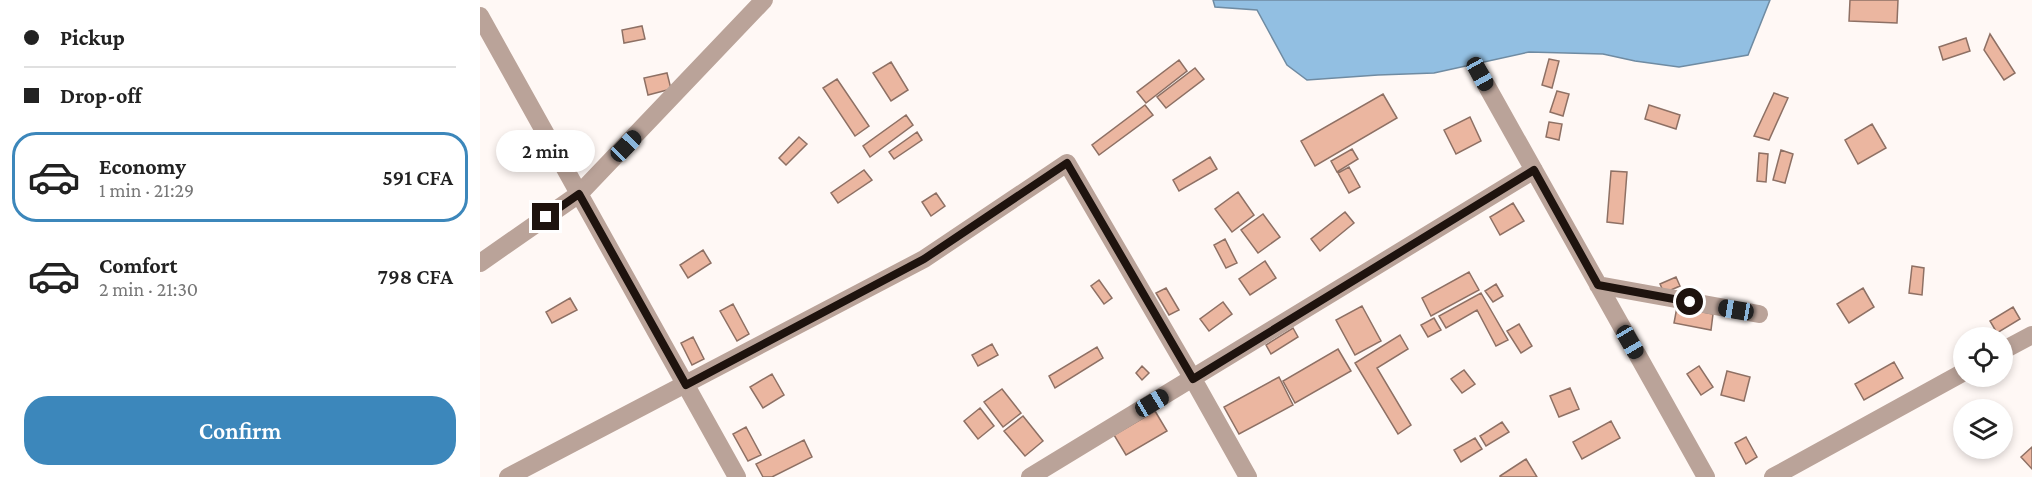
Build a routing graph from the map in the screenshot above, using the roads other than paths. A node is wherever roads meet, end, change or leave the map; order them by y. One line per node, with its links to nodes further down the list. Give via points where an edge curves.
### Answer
1 (764, 0): 5 (street)
2 (480, 16): 5 (street)
3 (1480, 74): 4 (street)
4 (1534, 170): 7 (street); 12 (street)
5 (579, 194): 6 (street); 13 (street)
6 (480, 263)
7 (1598, 285): 8 (street); 18 (street)
8 (1760, 314)
9 (2032, 335): 10 (street)
10 (2013, 345)
11 (1953, 378): 19 (street)
12 (1193, 379): 13 (street, via 1067,163 924,259); 16 (street); 17 (street)
13 (686, 385): 14 (street); 15 (street)
14 (508, 477)
15 (737, 477)
16 (1030, 477)
17 (1248, 477)
18 (1706, 477)
19 (1773, 477)

